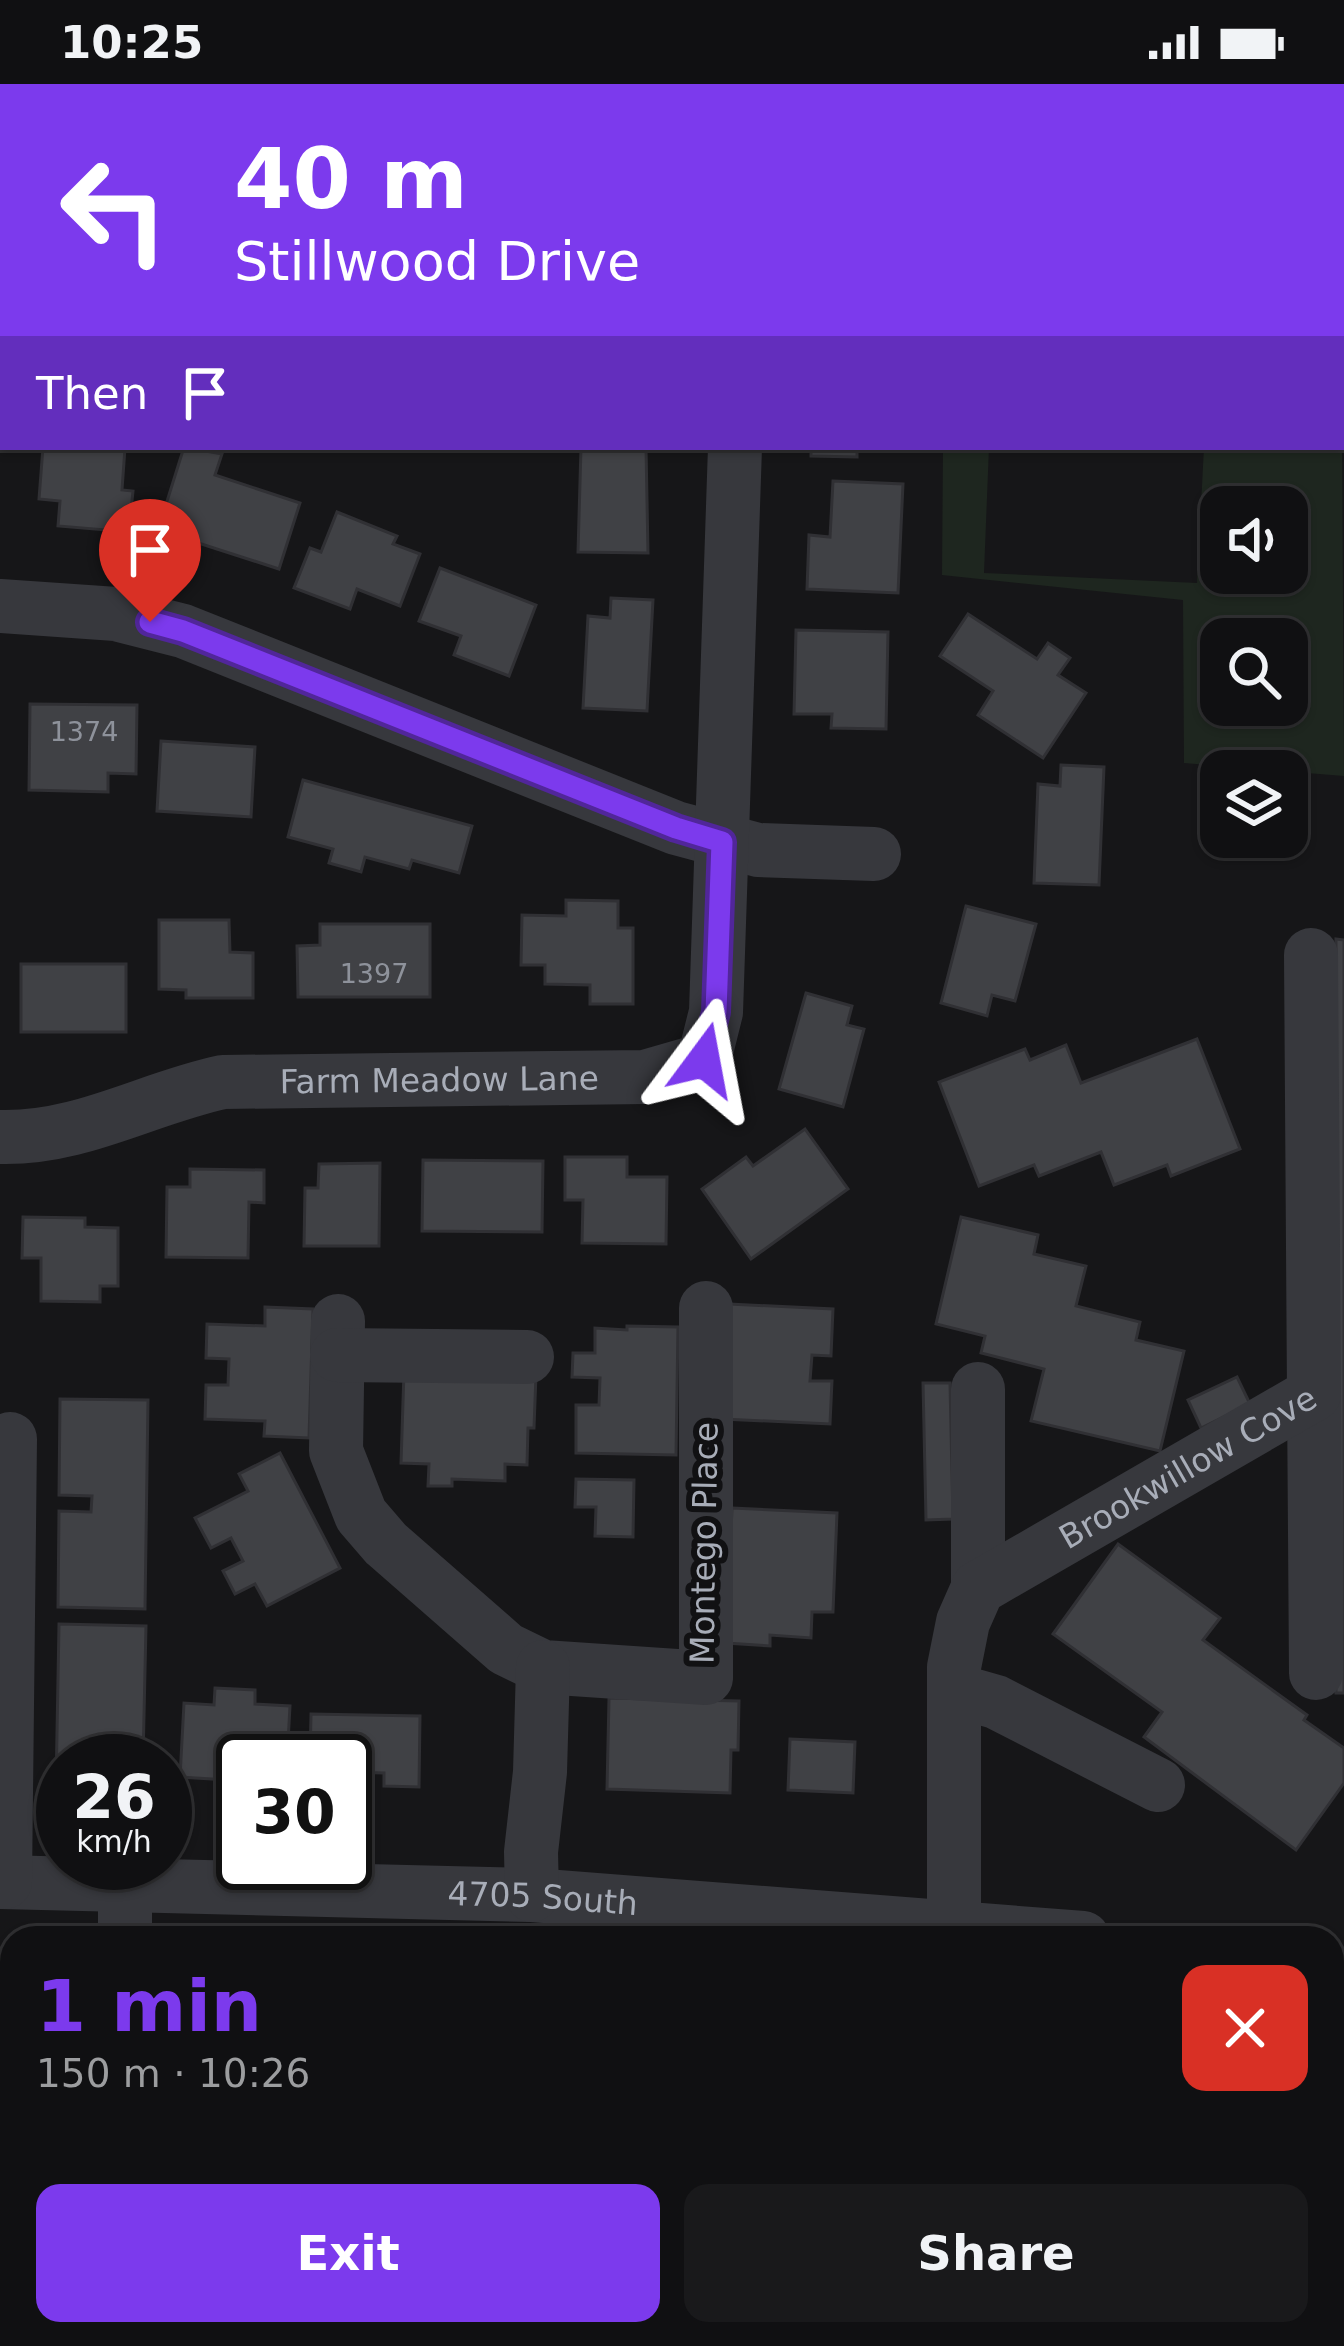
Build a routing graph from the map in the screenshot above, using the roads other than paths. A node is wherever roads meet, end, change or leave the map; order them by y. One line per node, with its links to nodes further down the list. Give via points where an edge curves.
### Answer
1 (735, 450): 3 (street, Farm Meadow Lane)
2 (0, 606): 3 (street, via 116,614 183,631)
3 (722, 842): 4 (street); 6 (street, Farm Meadow Lane, via 716,1012 704,1060 645,1077 223,1082 77,1130)
4 (874, 854)
5 (1311, 955): 10 (street, Brookwillow Cove)
6 (0, 1137)
7 (706, 1308): 13 (street, Montego Place, via 706,1678)
8 (527, 1357): 13 (street, via 337,1338 336,1451 361,1515 386,1544 506,1649)
9 (978, 1389): 12 (street)
10 (1314, 1394): 12 (street, Brookwillow Cove); 14 (street)
11 (10, 1439): 17 (street)
12 (978, 1588): 15 (street, via 957,1644)
13 (543, 1667): 21 (street)
14 (1316, 1673)
15 (954, 1690): 16 (street, via 996,1702); 24 (street)
16 (1158, 1786)
17 (3, 1882): 18 (street, 4705 South)
18 (36, 1882)
19 (192, 1884): 21 (street, 4705 South)
20 (125, 1890): 22 (street)
21 (532, 1895): 23 (street, 4705 South)
22 (125, 1926)
23 (941, 1926)
24 (954, 1926)

